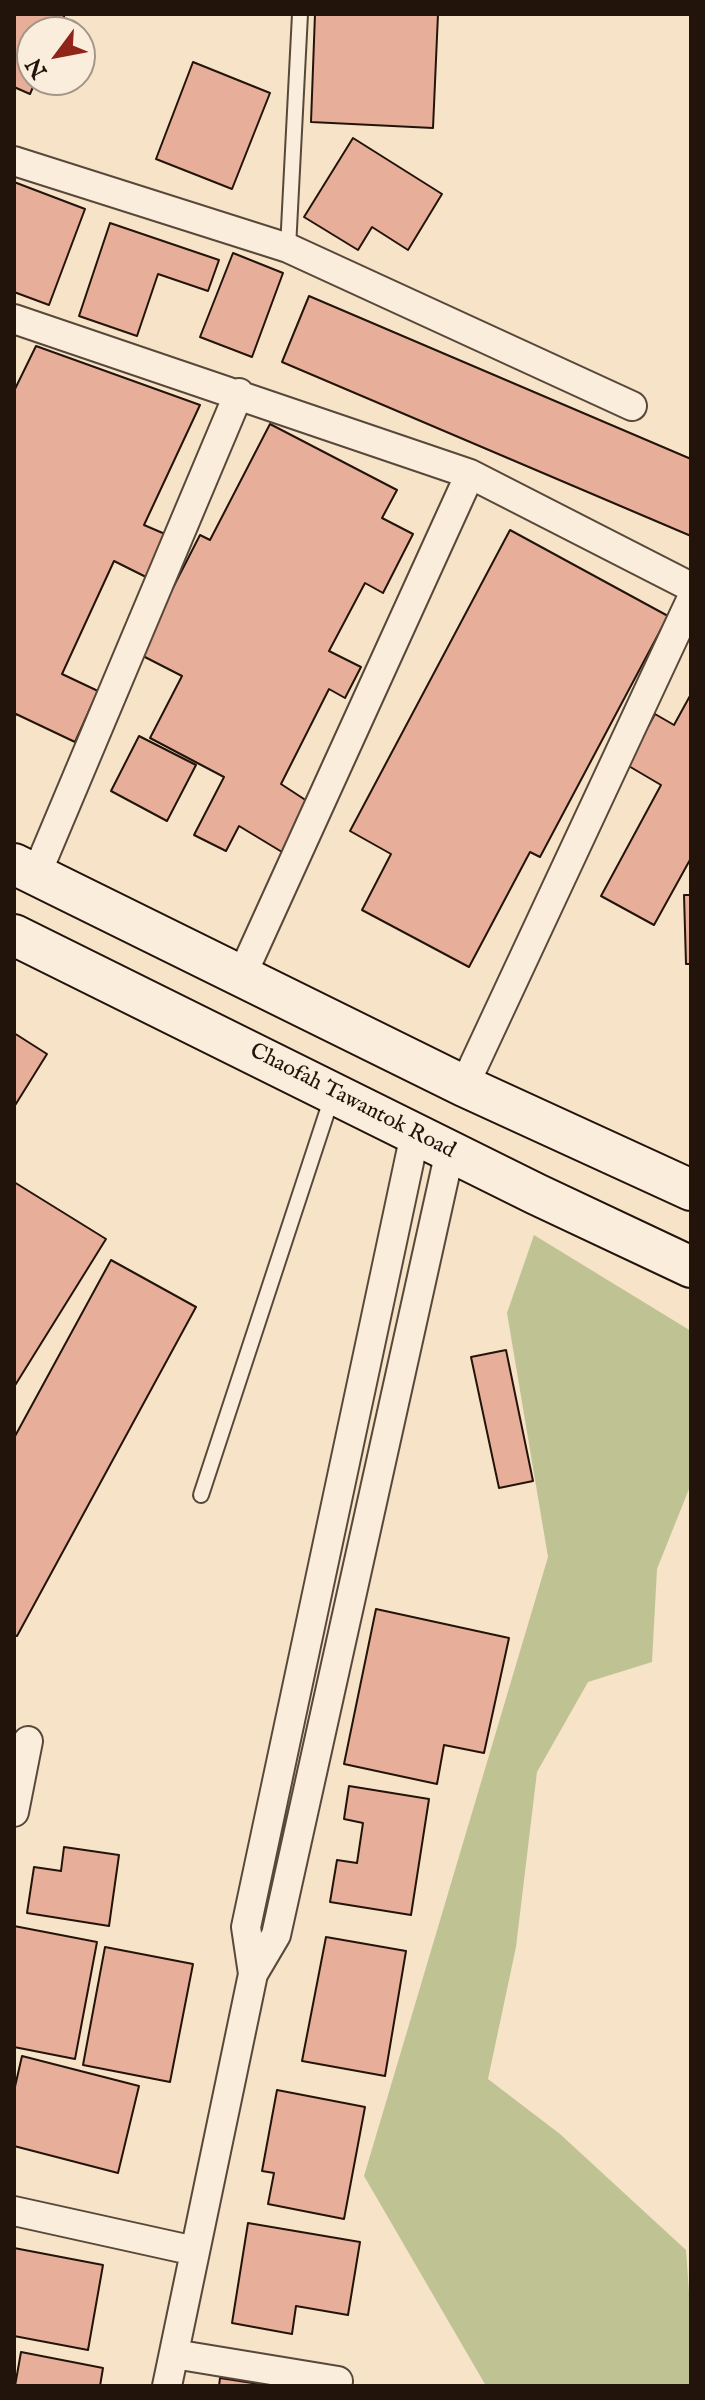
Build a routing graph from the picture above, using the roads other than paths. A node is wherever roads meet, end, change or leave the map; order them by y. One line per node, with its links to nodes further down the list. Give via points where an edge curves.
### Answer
1 (300, 14): 3 (lane)
2 (14, 161): 3 (street)
3 (288, 248): 6 (street)
4 (14, 319): 5 (street)
5 (239, 393): 7 (street); 10 (street)
6 (632, 406)
7 (470, 474): 8 (street); 12 (street)
8 (691, 587)
9 (691, 600): 13 (street)
10 (25, 870): 12 (main road)
11 (14, 935): 14 (main road, Chaofah Tawantok Road)
12 (241, 977): 13 (main road)
13 (464, 1086): 16 (main road)
14 (334, 1093): 15 (main road, Chaofah Tawantok Road); 18 (lane)
15 (432, 1142): 17 (main road, Chaofah Tawantok Road); 21 (street, via 276,1935); 21 (street, via 246,1927)
16 (691, 1190)
17 (691, 1267)
18 (201, 1495)
19 (28, 1741): 20 (street)
20 (14, 1812)
21 (253, 1974): 23 (street)
22 (14, 2211): 23 (street)
23 (195, 2251): 24 (street)
24 (174, 2354): 25 (street); 26 (street)
25 (338, 2381)
26 (167, 2386)

